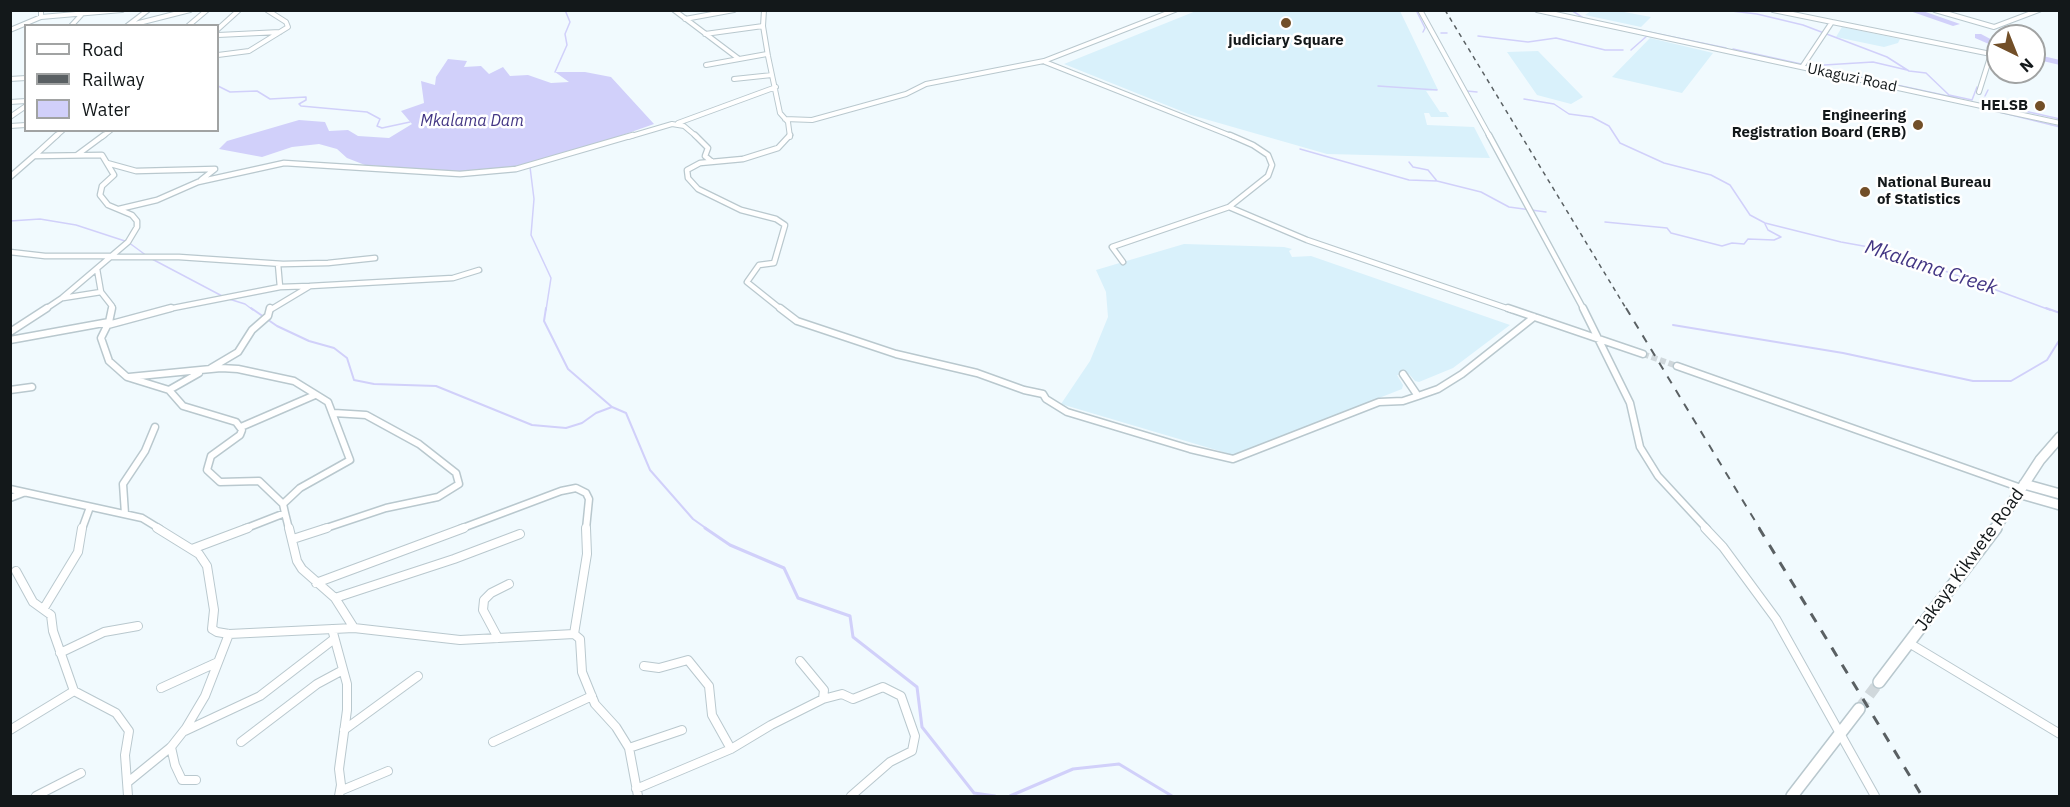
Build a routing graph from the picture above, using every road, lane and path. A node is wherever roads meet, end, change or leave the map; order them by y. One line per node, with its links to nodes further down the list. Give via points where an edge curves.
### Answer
1 (41, 10): 19 (street)
2 (122, 10): 17 (street)
3 (148, 10): 25 (street)
4 (190, 10): 25 (street)
5 (207, 10): 26 (street)
6 (239, 10): 28 (street)
7 (267, 10): 30 (street, via 289,24)
8 (674, 10): 20 (street)
9 (734, 10): 20 (street)
10 (764, 10): 27 (street)
11 (1175, 10): 36 (street)
12 (1420, 10): 73 (street)
13 (1537, 10): 38 (street, Ukaguzi Road)
14 (1773, 10): 21 (street)
15 (1935, 10): 16 (street, via 1994,27)
16 (2039, 10)
17 (92, 11): 18 (street)
18 (83, 12): 19 (street); 24 (street)
19 (41, 17): 23 (street)
20 (685, 19): 31 (street)
21 (1832, 22): 38 (street); 42 (street, via 1991,54)
22 (24, 24): 29 (street)
23 (24, 24)
24 (73, 24)
25 (134, 24)
26 (190, 24)
27 (763, 26): 31 (street); 33 (street)
28 (219, 29)
29 (10, 30)
30 (281, 32): 32 (street); 34 (street, via 244,53)
31 (705, 34): 35 (street)
32 (219, 35)
33 (767, 54): 35 (street); 39 (street)
34 (219, 55)
35 (739, 59): 37 (street)
36 (1044, 61): 45 (street, via 926,84 906,94 812,120); 56 (street, via 1218,130 1268,155 1272,165 1268,176)
37 (706, 65)
38 (1802, 67): 46 (street, Ukaguzi Road)
39 (772, 75): 40 (street); 41 (street)
40 (734, 78)
41 (776, 87): 45 (street); 47 (street)
42 (1979, 93)
43 (24, 107): 44 (street)
44 (10, 117)
45 (784, 118): 52 (street, via 790,137 778,148 742,159)
46 (2060, 123)
47 (677, 124): 52 (street, via 707,146 705,156); 55 (street, via 530,166 492,172 460,174 284,163)
48 (61, 132): 51 (street)
49 (108, 132): 50 (street)
50 (77, 154): 51 (street); 53 (street, via 99,154)
51 (34, 156): 54 (street)
52 (712, 161): 83 (street, via 687,170 688,178 698,189 785,225 774,263 759,265 747,282 796,321 831,335 977,373 1043,394 1067,412 1233,459 1379,402)
53 (107, 163): 55 (street, via 132,171 215,170); 57 (street, via 114,175 102,186 100,195 108,205)
54 (10, 177)
55 (198, 182): 57 (street, via 157,200)
56 (1229, 207): 61 (street, via 1112,247); 69 (street, via 1307,240)
57 (119, 209): 59 (street, via 132,215 137,227 128,242)
58 (10, 252): 59 (street)
59 (111, 257): 62 (street); 63 (street)
60 (375, 258): 62 (street)
61 (1123, 262)
62 (278, 264): 66 (street)
63 (97, 269): 67 (street); 68 (street)
64 (479, 270): 65 (street, via 443,279)
65 (310, 286): 66 (street); 76 (street, via 270,308 268,316 252,330 238,352)
66 (280, 287): 70 (street)
67 (101, 292): 68 (street); 70 (street, via 112,304)
68 (62, 298): 71 (street)
69 (1534, 317): 73 (street); 83 (street, via 1462,374)
70 (109, 324): 72 (street); 78 (street, via 101,338 104,350 109,361)
71 (10, 332)
72 (10, 340)
73 (1601, 340): 74 (street); 130 (street, via 1630,402 1640,447 1658,476 1724,547 1776,619)
74 (1643, 354)
75 (1677, 366): 88 (street)
76 (206, 370): 78 (street); 81 (street); 82 (street, via 228,368 261,373 294,381)
77 (1403, 374): 83 (street)
78 (127, 378): 81 (street)
79 (32, 387): 80 (street)
80 (10, 390)
81 (169, 390): 86 (street, via 183,406)
82 (315, 395): 84 (street, via 328,402); 86 (street)
83 (1418, 396)
84 (334, 413): 93 (street, via 350,460 300,488); 99 (street, via 366,415 418,444 456,473 459,484 438,497 386,508)
85 (155, 427): 97 (street, via 145,451 123,484)
86 (241, 427): 93 (street, via 240,435 211,456 207,470 220,482 259,481)
87 (2060, 437): 88 (main road, Jakaya Kikwete Road)
88 (2021, 488): 91 (main road); 94 (main road); 113 (main road, Jakaya Kikwete Road, via 1993,532)
89 (10, 489): 90 (street)
90 (23, 493): 92 (street); 95 (street)
91 (2060, 494)
92 (10, 498)
93 (283, 504): 96 (street)
94 (2060, 505)
95 (90, 507): 97 (street); 105 (street, via 78,552)
96 (285, 513): 99 (street); 100 (street)
97 (125, 514): 100 (street, via 142,518)
98 (519, 534): 104 (street)
99 (293, 539): 102 (street, via 297,561)
100 (192, 549): 109 (street, via 207,566 214,610 212,629)
101 (16, 571): 105 (street, via 33,602)
102 (316, 583): 104 (street); 110 (street, via 576,488 589,499 587,554)
103 (509, 584): 111 (street, via 484,600 483,610)
104 (335, 598): 107 (street)
105 (44, 608): 114 (street, via 51,615)
106 (138, 626): 114 (street, via 104,632)
107 (354, 628): 108 (street); 111 (street, via 460,640)
108 (332, 629): 109 (street); 112 (street)
109 (229, 634): 116 (street)
110 (574, 634): 111 (street); 123 (street, via 580,639 582,672)
111 (498, 638)
112 (334, 639): 118 (street); 129 (street, via 260,696)
113 (1909, 643): 120 (main road, Jakaya Kikwete Road); 131 (street)
114 (60, 653): 122 (street)
115 (800, 661): 124 (street, via 824,690)
116 (218, 662): 121 (street); 129 (street, via 205,696)
117 (644, 666): 136 (street, via 659,668 688,660 709,686 712,715)
118 (343, 670): 127 (street, via 347,695); 132 (street, via 317,684)
119 (418, 676): 127 (street)
120 (1879, 682)
121 (161, 688)
122 (74, 691): 126 (street); 140 (street, via 116,712 129,731 125,755)
123 (592, 696): 133 (street); 135 (street)
124 (823, 699): 136 (street); 145 (street, via 842,694 853,699 883,687 901,696 915,736 912,751 890,762)
125 (1859, 709): 130 (main road)
126 (10, 730)
127 (343, 730): 142 (street)
128 (682, 730): 135 (street)
129 (182, 732): 134 (street)
130 (1840, 732): 146 (main road); 147 (street)
131 (2060, 734)
132 (241, 742)
133 (493, 742)
134 (171, 747): 139 (street, via 182,780); 140 (street)
135 (629, 748): 141 (street)
136 (731, 749): 141 (street)
137 (388, 771): 142 (street)
138 (81, 773): 143 (street)
139 (196, 780)
140 (128, 782): 144 (street)
141 (637, 793)
142 (340, 794)
143 (36, 796)
144 (128, 796)
145 (851, 796)
146 (1792, 796)
147 (1875, 796)

